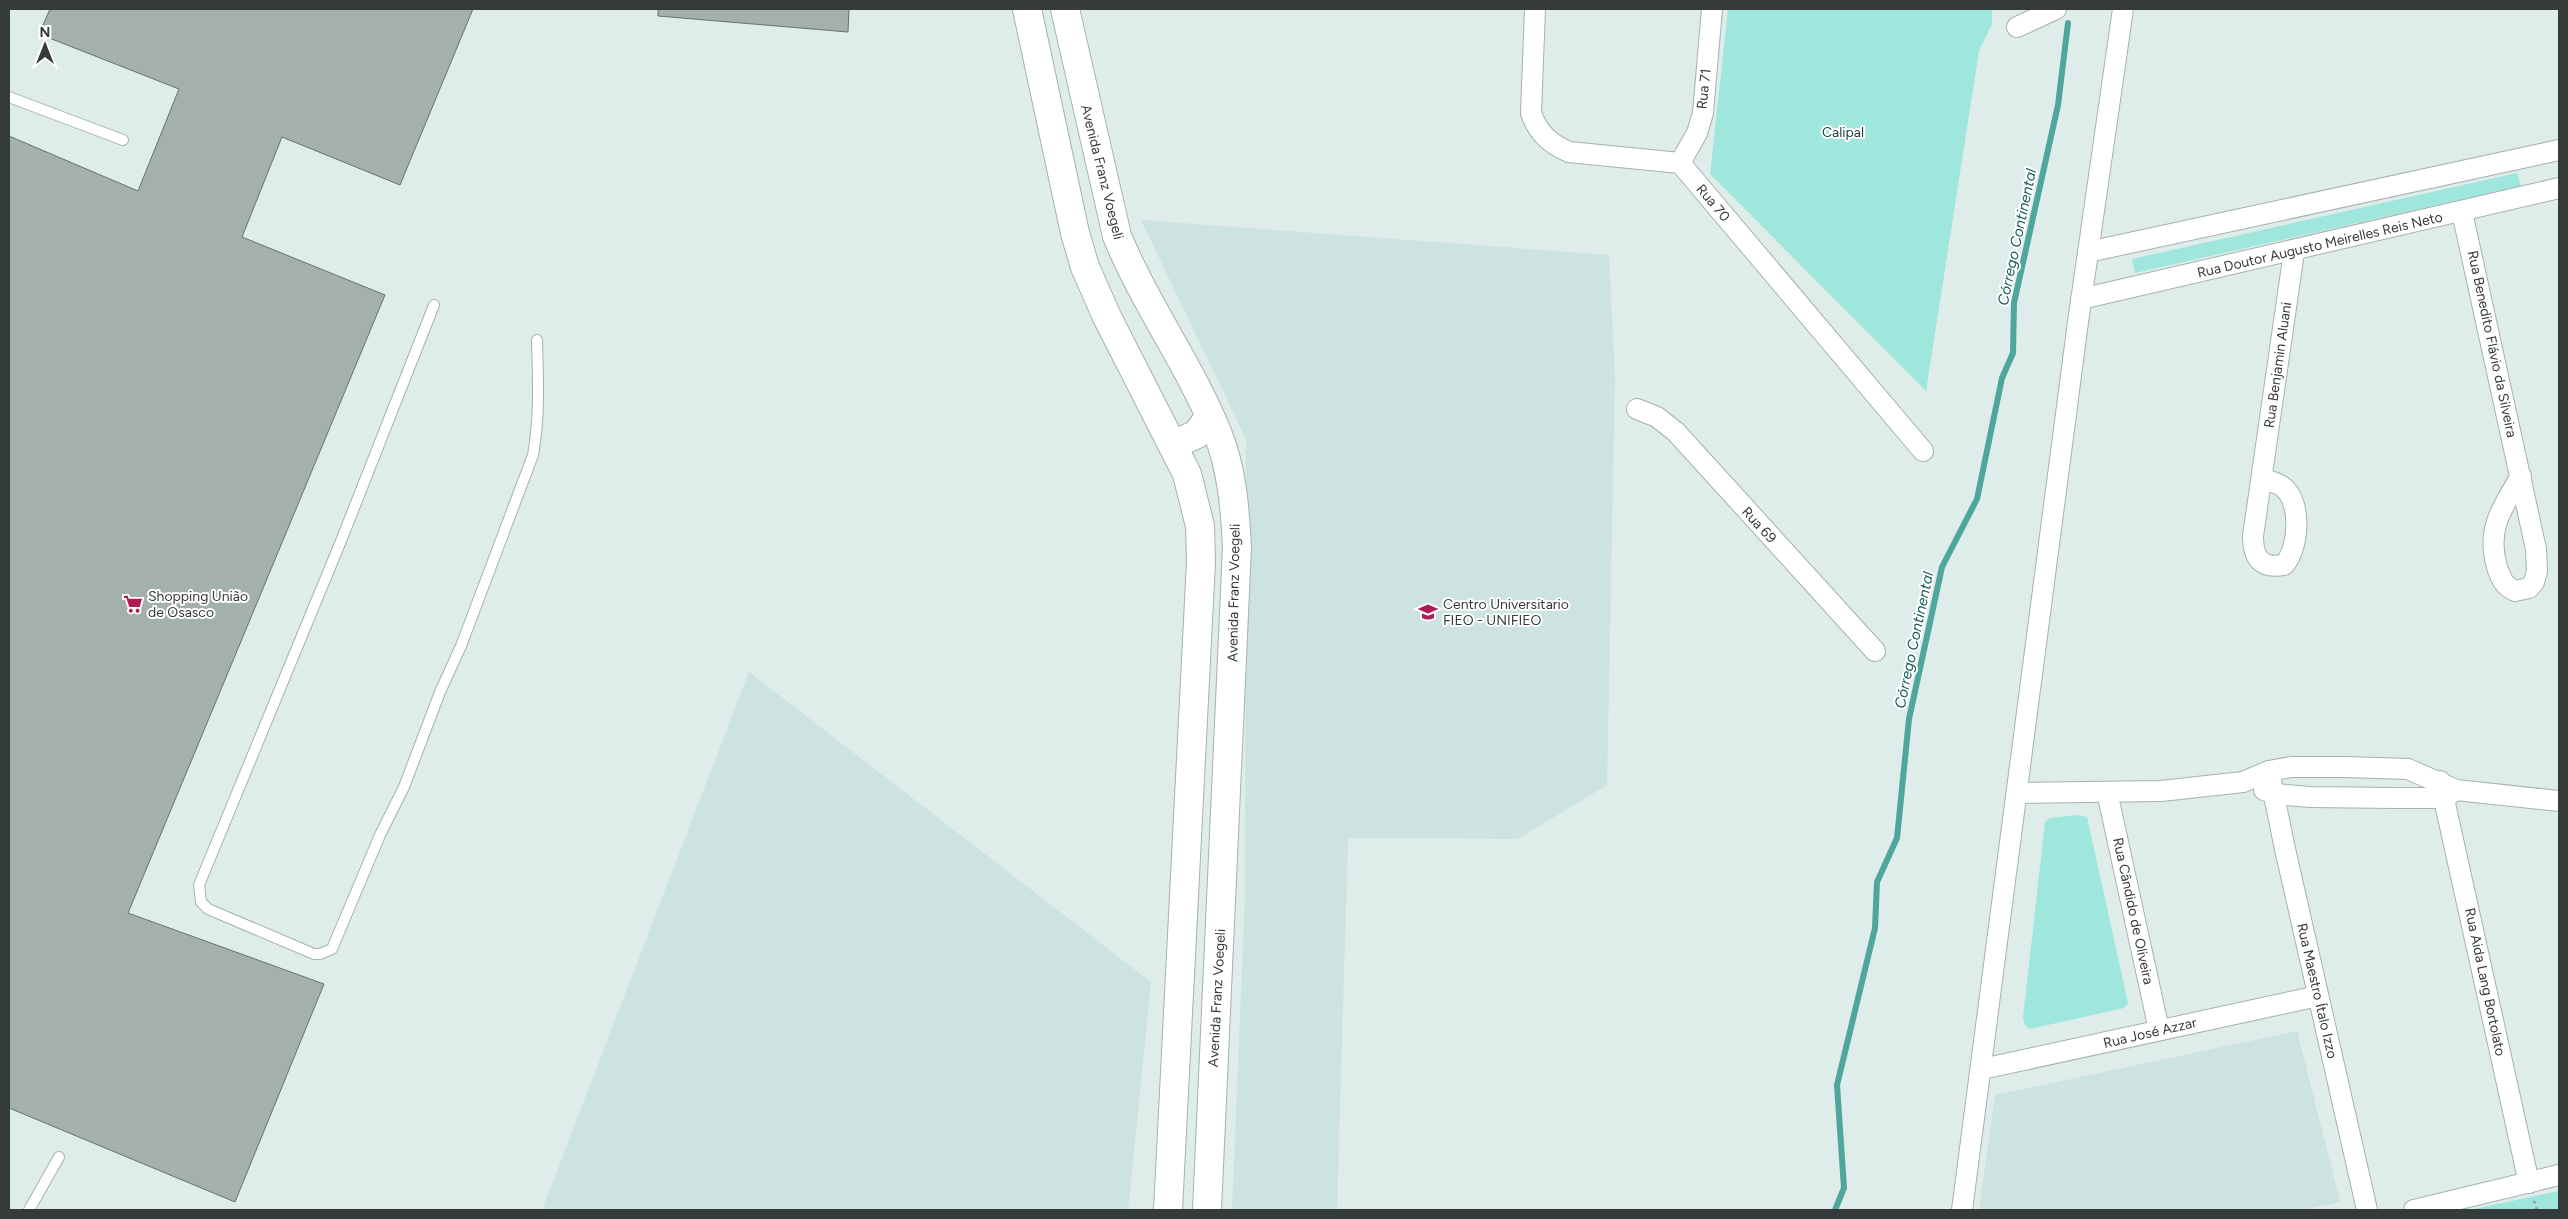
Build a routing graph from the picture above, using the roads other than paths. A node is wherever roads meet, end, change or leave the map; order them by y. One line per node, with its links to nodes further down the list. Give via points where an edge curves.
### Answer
1 (1027, 9): 8 (main road)
2 (1064, 9): 11 (main road, Avenida Franz Voegeli)
3 (1535, 9): 13 (street, via 1531,113 1543,136 1569,152)
4 (1712, 9): 13 (street, Rua 71, via 1702,113 1697,133)
5 (2056, 9): 7 (street)
6 (2123, 9): 16 (street)
7 (2017, 27)
8 (1040, 69): 11 (main road, via 1054,74 1073,90); 23 (main road, via 1085,267 1107,318)
9 (9, 97): 10 (lane)
10 (123, 140)
11 (1095, 145): 22 (main road, Avenida Franz Voegeli, via 1116,236)
12 (2559, 152): 16 (street)
13 (1680, 163): 24 (street, Rua 70)
14 (2559, 188): 15 (street, Rua Doutor Augusto Meirelles Reis Neto)
15 (2462, 212): 17 (street, Rua Doutor Augusto Meirelles Reis Neto); 27 (street, Rua Benedito Flávio da Silveira)
16 (2088, 252): 18 (street)
17 (2294, 252): 18 (street, Rua Doutor Augusto Meirelles Reis Neto); 28 (street, Rua Benjamin Aluani)
18 (2081, 300): 34 (street)
19 (434, 306): 20 (lane, via 199,885 201,902 208,909 314,954 332,948 404,787 524,480 538,426)
20 (537, 340)
21 (1637, 409): 29 (street, Rua 69, via 1657,416 1676,432)
22 (1210, 416): 23 (main road, via 1197,434); 25 (main road, Avenida Franz Voegeli)
23 (1173, 445): 26 (main road)
24 (1923, 451)
25 (1227, 463): 26 (main road); 45 (main road, Avenida Franz Voegeli, via 1237,547)
26 (1187, 474): 44 (main road, via 1200,526 1201,562)
27 (2521, 476): 27 (street, Rua Benedito Flávio da Silveira, via 2536,549 2537,571 2529,588 2516,591 2502,581 2493,554 2493,537 2494,524)
28 (2262, 479)
29 (1876, 651)
30 (2269, 771): 31 (street); 32 (street, via 2313,766 2408,769); 35 (street, Rua Maestro Ítalo Izzo)
31 (2243, 782): 33 (street, via 2161,791); 35 (street)
32 (2447, 789): 35 (street); 36 (street); 42 (street, Rua Aida Lang Bortolato)
33 (2107, 792): 34 (street); 38 (street, Rua Cândido de Oliveira)
34 (2017, 793): 39 (street)
35 (2275, 794): 37 (street, Rua Maestro Ítalo Izzo)
36 (2559, 801)
37 (2318, 996): 38 (street, Rua José Azzar); 47 (street, Rua Maestro Ítalo Izzo)
38 (2159, 1030): 39 (street, Rua José Azzar)
39 (1982, 1069): 46 (street)
40 (59, 1157): 43 (lane)
41 (2559, 1175): 42 (street)
42 (2529, 1183): 48 (street)
43 (29, 1210)
44 (1168, 1210)
45 (1207, 1210)
46 (1962, 1210)
47 (2367, 1210)
48 (2414, 1210)

